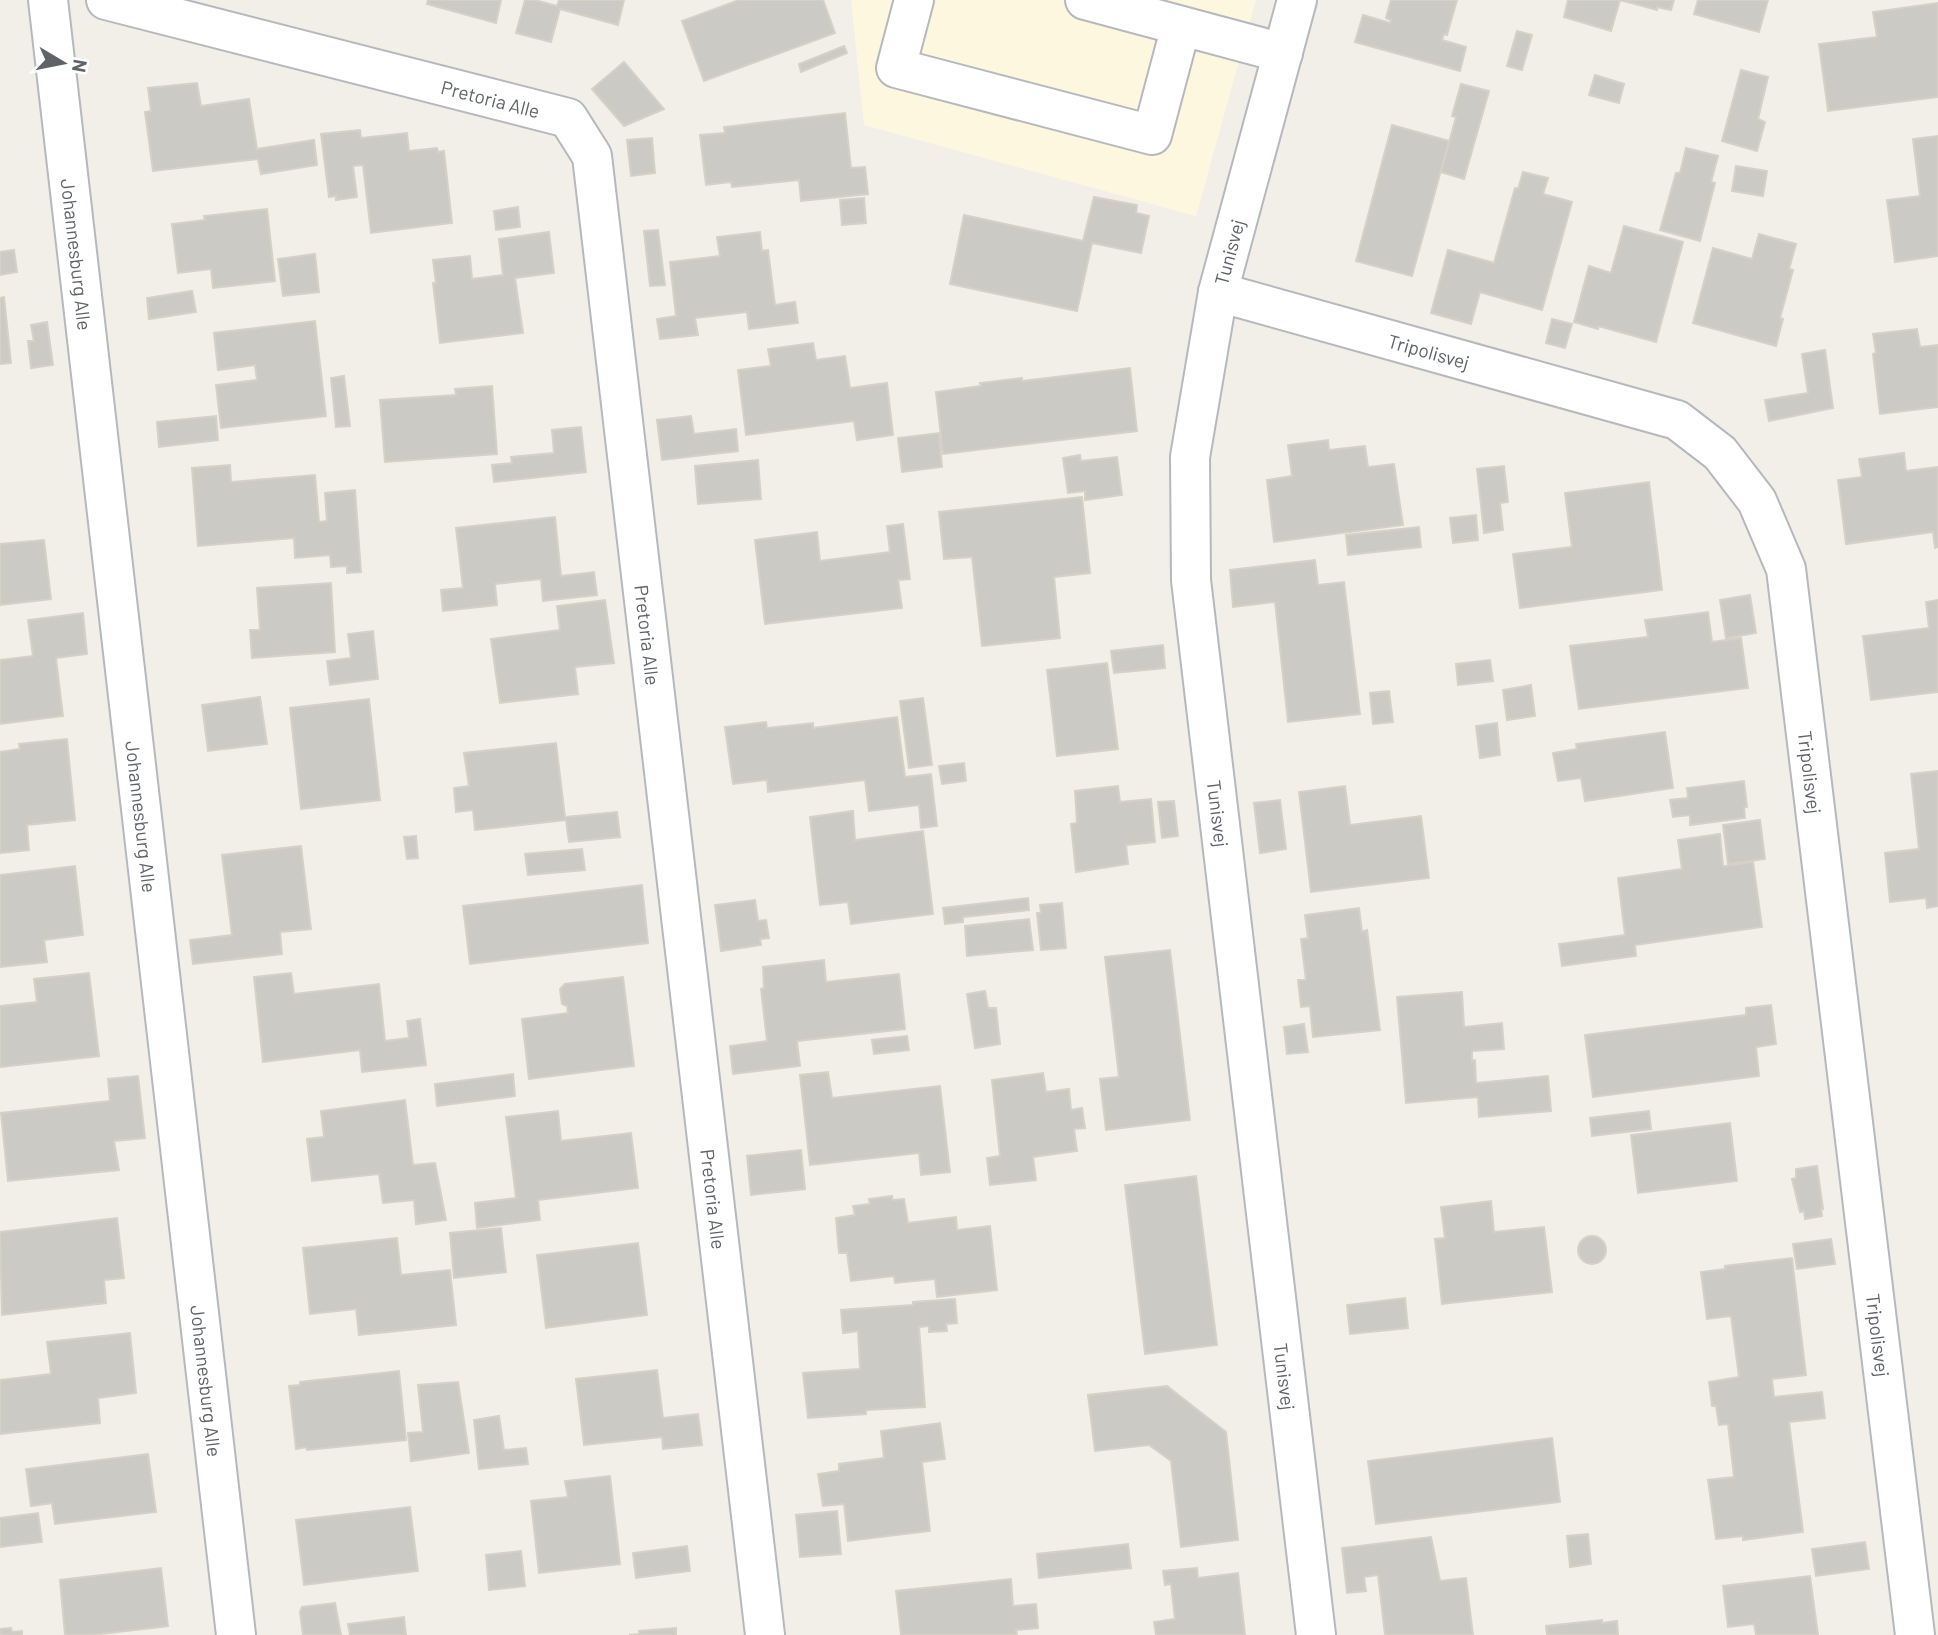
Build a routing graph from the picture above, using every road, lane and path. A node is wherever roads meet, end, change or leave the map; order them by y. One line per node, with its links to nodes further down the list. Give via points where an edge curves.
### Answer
1 (48, 0): 9 (street, Johannesburg Alle)
2 (106, 0): 10 (street, Pretoria Alle, via 568,118 592,156)
3 (914, 0): 6 (street, via 896,68 1152,135)
4 (1086, 0): 6 (street)
5 (1297, 0): 7 (street, Tunisvej)
6 (1181, 26): 7 (street)
7 (1283, 53): 8 (street, Tunisvej)
8 (1218, 292): 11 (street, Tunisvej, via 1190,457 1191,580); 12 (street, Tripolisvej, via 1677,420 1720,453 1757,500 1786,569)
9 (236, 1635)
10 (765, 1635)
11 (1316, 1635)
12 (1916, 1635)

